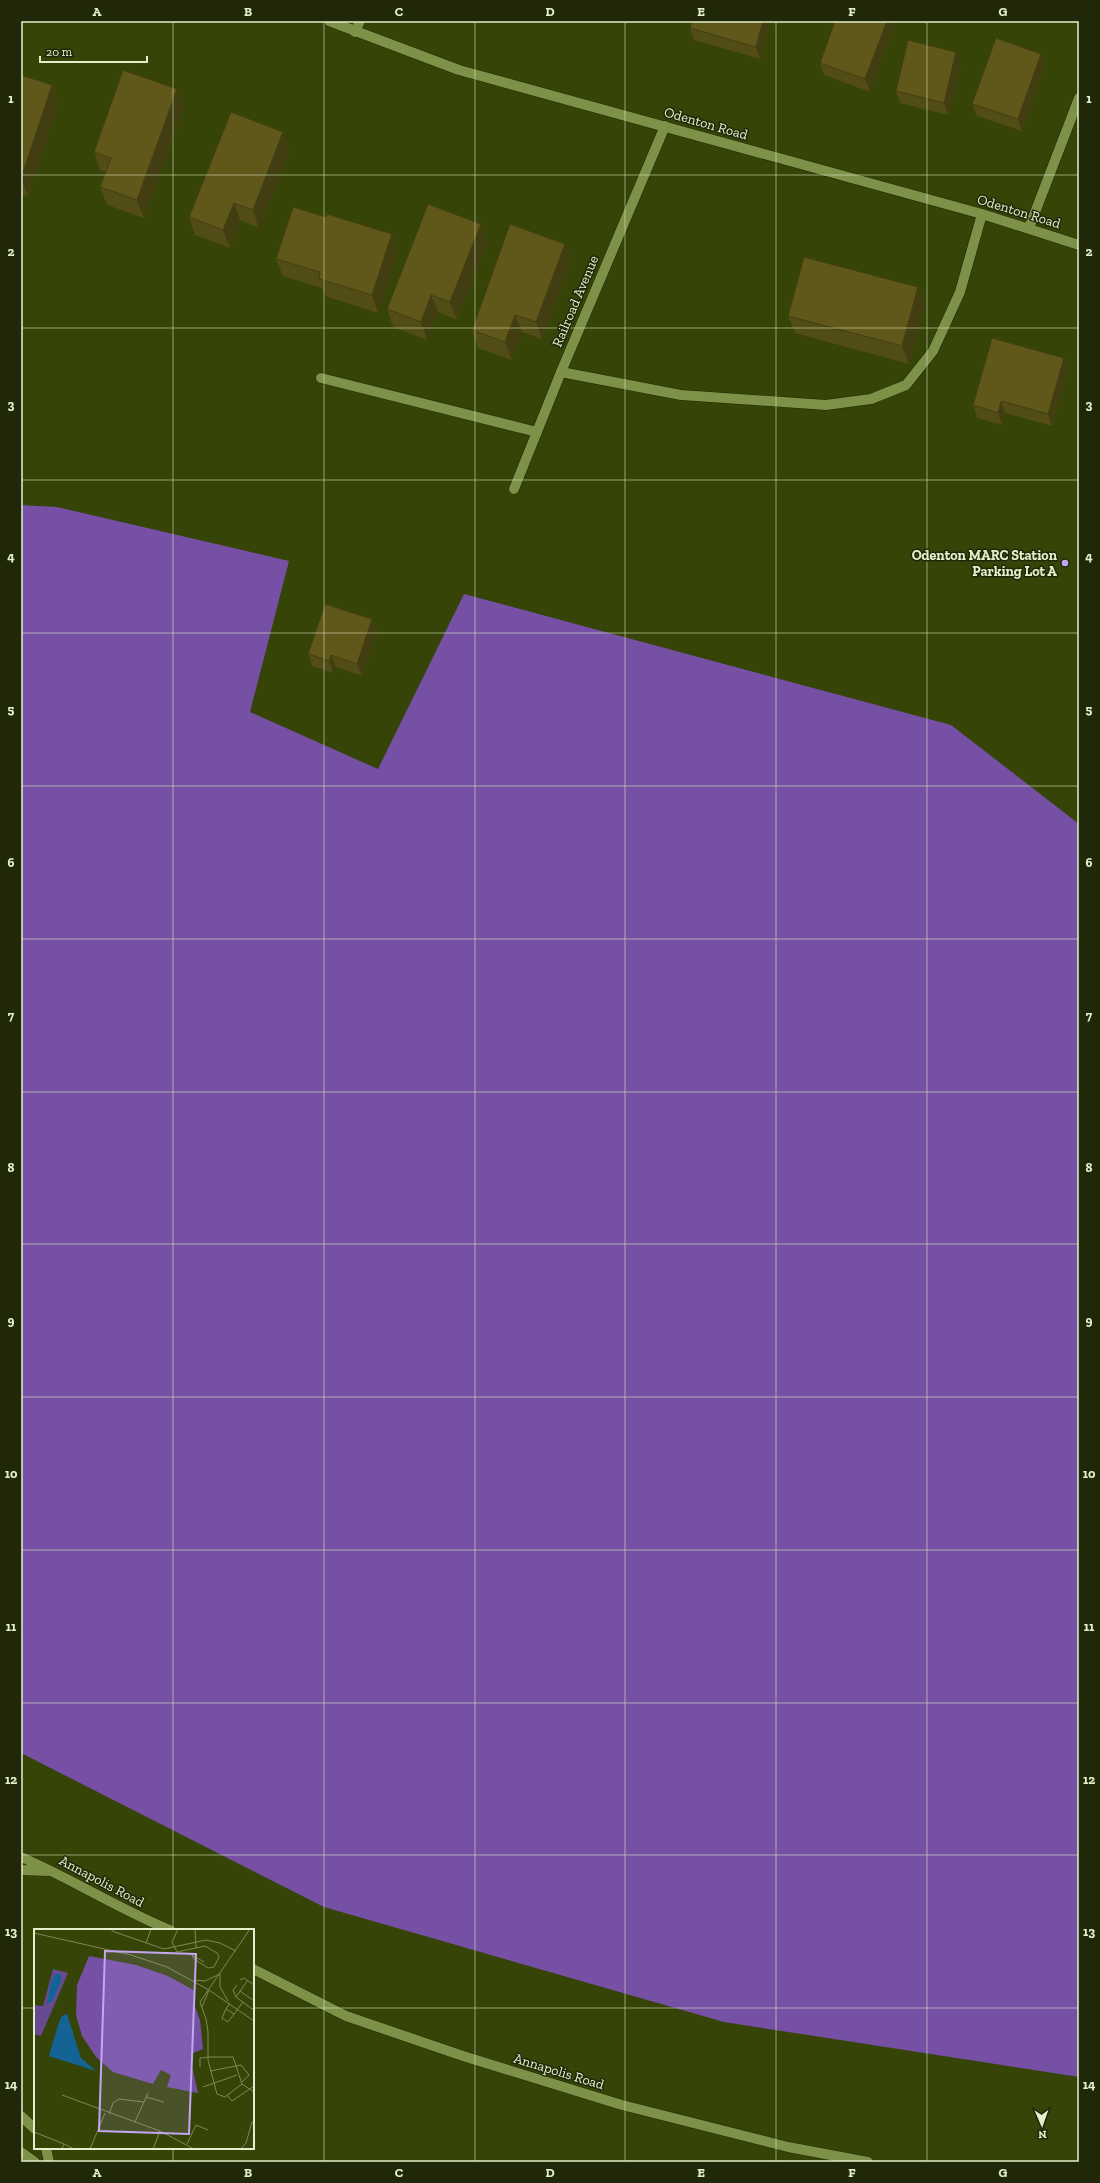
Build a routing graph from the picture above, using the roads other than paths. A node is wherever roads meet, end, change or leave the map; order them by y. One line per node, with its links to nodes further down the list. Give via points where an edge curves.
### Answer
1 (329, 21): 3 (street, Odenton Road)
2 (360, 21): 3 (street)
3 (355, 32): 5 (street, Odenton Road, via 459,70)
4 (1079, 98): 7 (street)
5 (666, 126): 6 (street, Odenton Road); 9 (street, Railroad Avenue)
6 (982, 214): 7 (street, Odenton Road); 9 (street, via 960,292 933,351 906,385 871,399 826,404 681,395)
7 (1029, 228): 8 (street, Odenton Road)
8 (1079, 245)
9 (561, 372): 11 (street, Railroad Avenue)
10 (321, 378): 11 (street)
11 (537, 432): 12 (street, Railroad Avenue)
12 (514, 489)
13 (21, 1857): 15 (street, Annapolis Road)
14 (21, 1870): 15 (street)
15 (55, 1872): 16 (street, Annapolis Road, via 147,1921)
16 (167, 1929)
17 (254, 1970): 24 (street, Annapolis Road, via 346,2016 471,2058 622,2105 788,2147)
18 (21, 2116): 19 (street)
19 (34, 2128)
20 (46, 2149): 23 (street)
21 (21, 2152): 22 (street)
22 (35, 2162)
23 (49, 2162)
24 (868, 2162)

